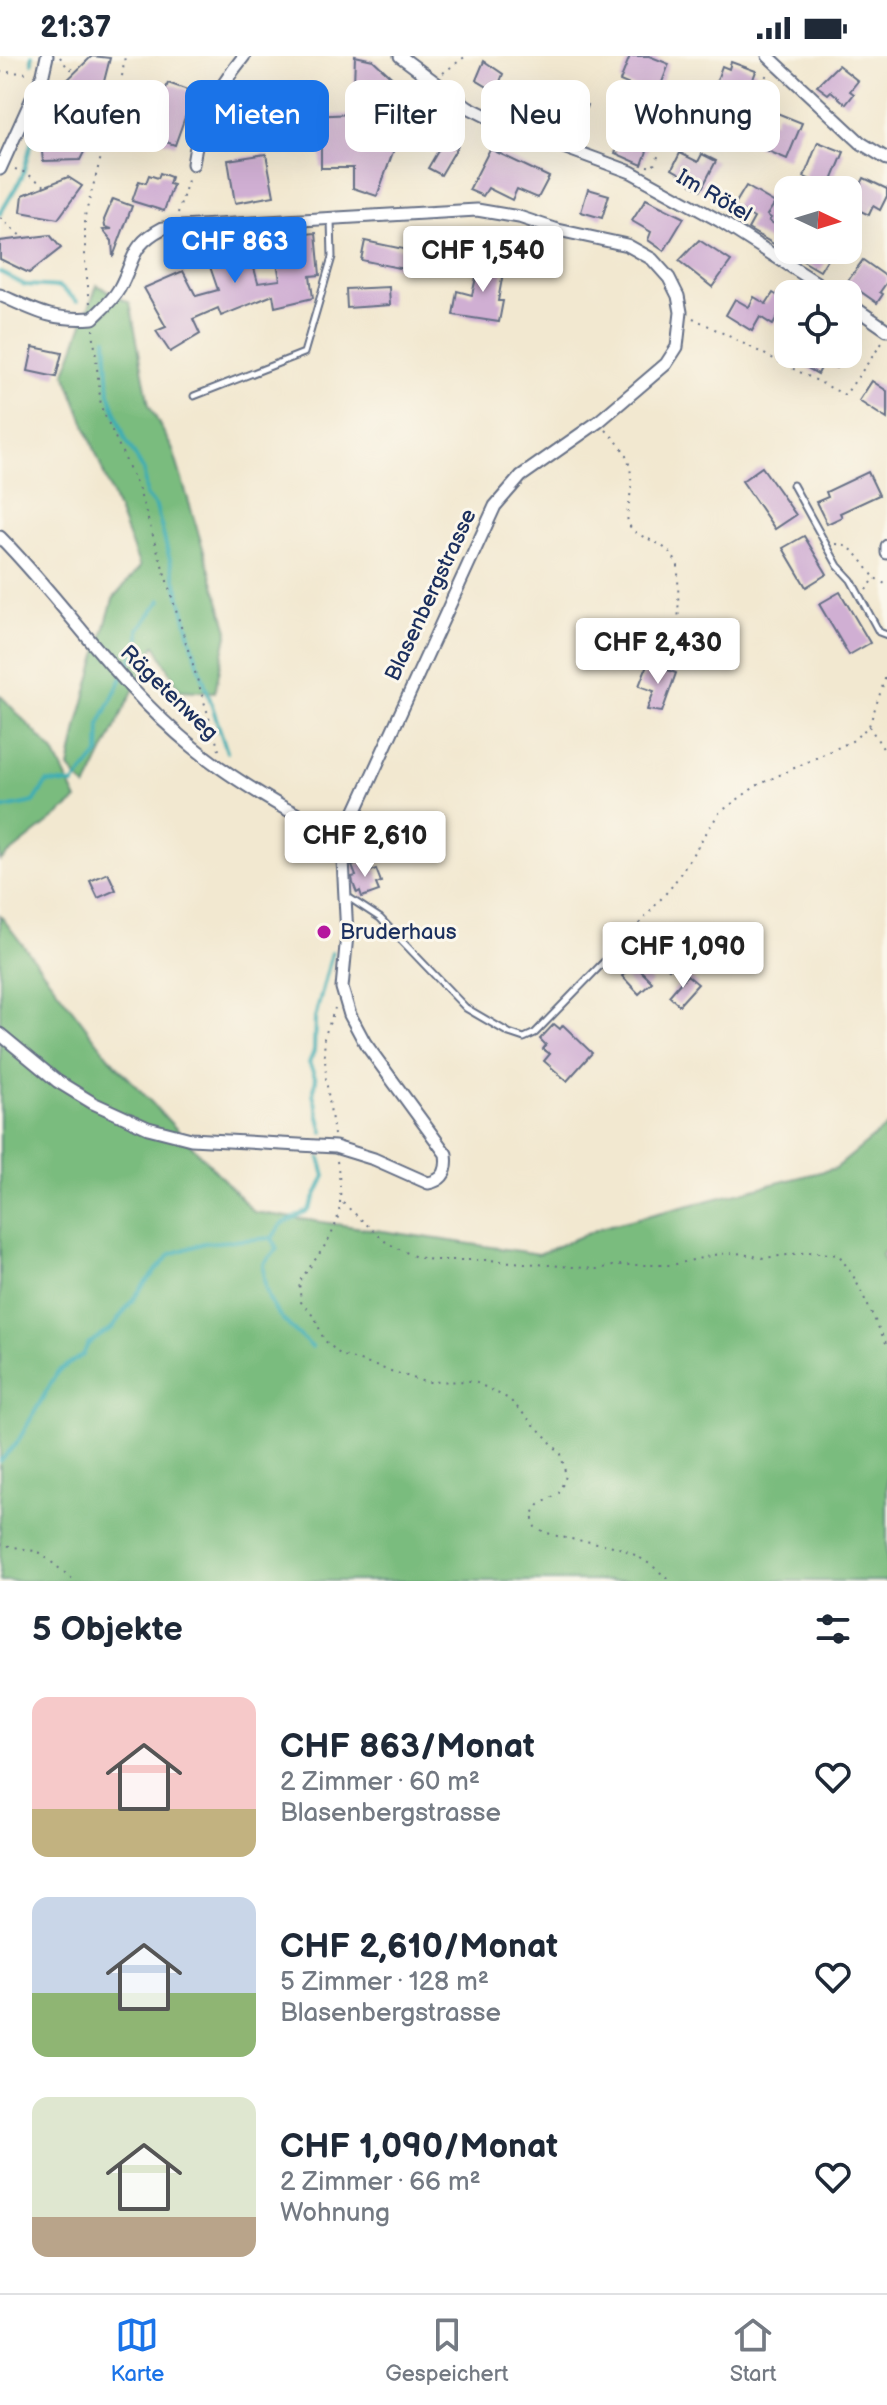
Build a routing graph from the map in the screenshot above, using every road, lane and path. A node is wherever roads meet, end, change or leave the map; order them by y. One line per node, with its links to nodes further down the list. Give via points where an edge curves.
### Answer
1 (47, 56): 10 (street)
2 (60, 56): 8 (path)
3 (125, 56): 27 (path, via 85,216)
4 (244, 56): 14 (street, via 224,80 197,138)
5 (400, 56): 23 (street, Im Rötel, via 468,107 631,172)
6 (466, 56): 11 (path)
7 (769, 62): 13 (street, via 861,143); 15 (path, via 764,80 773,85 770,93 758,110 752,108 733,144 672,128)
8 (77, 71)
9 (0, 72): 10 (path)
10 (43, 74): 12 (street)
11 (439, 77)
12 (3, 156): 16 (street)
13 (887, 159)
14 (193, 164): 21 (path)
15 (653, 167)
16 (0, 169)
17 (16, 170): 18 (path)
18 (45, 186)
19 (1, 219): 22 (path)
20 (331, 219): 21 (street); 25 (street, via 477,210 627,245 652,259 669,278); 29 (lane, via 332,257 304,353)
21 (174, 225): 27 (street, via 146,237 118,291)
22 (23, 238)
23 (812, 280)
24 (0, 295): 27 (street, via 48,317)
25 (681, 312): 28 (path, via 845,395); 30 (street, Blasenbergstrasse, via 677,347 666,364)
26 (862, 314): 28 (street)
27 (93, 318): 44 (path, via 101,407 138,487)
28 (886, 334)
29 (194, 396)
30 (598, 422): 40 (path, via 623,447 633,475 628,521 634,533 662,544 678,566); 45 (street, Blasenbergstrasse, via 521,476 495,506)
31 (793, 485): 34 (lane)
32 (0, 537): 44 (street, Rägetenweg, via 130,688)
33 (887, 546): 35 (street)
34 (827, 547): 36 (path, via 845,545); 39 (lane, via 879,632)
35 (887, 553)
36 (875, 578): 37 (path); 38 (path)
37 (887, 585)
38 (865, 590)
39 (887, 635)
40 (679, 662)
41 (887, 673): 42 (path)
42 (869, 726): 43 (path); 47 (path, via 852,741 756,786 719,813 673,885)
43 (887, 755)
44 (225, 771): 45 (street, Rägetenweg)
45 (342, 841): 46 (street, Blasenbergstrasse)
46 (347, 896): 47 (lane, via 380,918 466,1008 524,1038 535,1033); 48 (street, Blasenbergstrasse)
47 (628, 937)
48 (342, 988): 50 (path, via 324,1038); 50 (street, Blasenbergstrasse, via 365,1043 446,1154 447,1164 438,1181 428,1183)
49 (0, 1034): 50 (street, Blasenbergstrasse, via 57,1081 148,1128 191,1139)
50 (335, 1147): 51 (path)
51 (342, 1202): 52 (path, via 387,1243 433,1260 597,1269 672,1265 718,1254 839,1255); 55 (path, via 333,1233 299,1282 301,1302 324,1340 341,1355 425,1382 473,1381 509,1399 561,1454 566,1476 559,1493 532,1515 535,1527 548,1535 614,1546 639,1557)
52 (887, 1345)
53 (0, 1544): 54 (path, via 39,1552)
54 (75, 1581)
55 (669, 1581)

